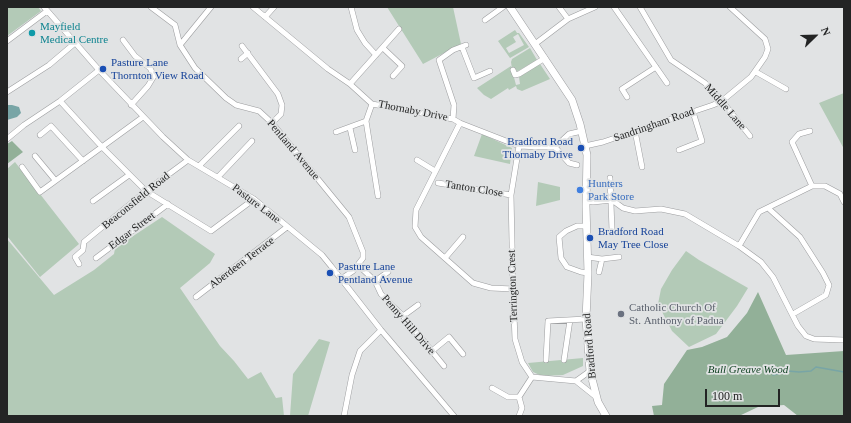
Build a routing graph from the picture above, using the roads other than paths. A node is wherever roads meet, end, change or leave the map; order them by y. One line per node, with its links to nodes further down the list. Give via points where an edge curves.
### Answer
1 (151, 7): 22 (street, Pentland Avenue, via 175,25)
2 (211, 7): 22 (street)
3 (253, 7): 14 (street, Thornaby Drive)
4 (274, 7): 14 (street)
5 (351, 7): 26 (street, via 357,30)
6 (503, 7): 15 (street)
7 (510, 7): 21 (street, Bradford Road)
8 (559, 7): 16 (street)
9 (595, 7): 16 (street)
10 (614, 7): 29 (street)
11 (640, 7): 41 (street, Middle Lane, via 671,60 705,83)
12 (730, 7): 32 (street, Sandringham Road, via 765,39 768,49)
13 (46, 9): 19 (street); 20 (street, Pasture Lane)
14 (265, 17): 36 (street, Thornaby Drive)
15 (485, 20)
16 (568, 20): 21 (street)
17 (399, 29): 24 (street)
18 (123, 40): 42 (street, via 135,56 150,68 154,76)
19 (7, 41)
20 (75, 43): 30 (street, Pasture Lane); 38 (street, via 49,65)
21 (535, 44): 27 (street, Bradford Road)
22 (180, 45): 48 (street, Pentland Avenue, via 195,68 226,98 236,105 260,111)
23 (242, 46): 25 (street)
24 (383, 48): 26 (street); 34 (street, via 402,66)
25 (248, 54): 28 (street); 48 (street, via 278,94 282,105 281,114)
26 (376, 55): 36 (street)
27 (545, 58): 33 (street); 52 (street, Bradford Road, via 572,100)
28 (241, 59)
29 (656, 67): 35 (street); 39 (street, via 622,89)
30 (99, 70): 40 (street); 42 (street, Pasture Lane)
31 (490, 70): 46 (street, via 474,78 464,46 439,60 454,105)
32 (756, 72): 37 (street); 41 (street, Sandringham Road)
33 (515, 75)
34 (393, 76)
35 (667, 83)
36 (350, 84): 43 (street, Thornaby Drive)
37 (786, 89)
38 (7, 92)
39 (627, 97)
40 (60, 101): 58 (street); 63 (street)
41 (722, 101): 44 (street, Sandringham Road); 57 (street, Middle Lane)
42 (132, 104): 45 (street, Pasture Lane)
43 (372, 104): 46 (street, Thornaby Drive); 47 (street)
44 (693, 112): 55 (street, Sandringham Road); 65 (street, via 702,141)
45 (143, 117): 63 (street); 67 (street, Pasture Lane)
46 (454, 119): 49 (street, Thornaby Drive)
47 (366, 121): 51 (street); 83 (street)
48 (272, 123): 102 (street, Pentland Avenue, via 349,217 363,252 363,258)
49 (460, 123): 60 (street, Thornaby Drive); 74 (street)
50 (239, 126): 71 (street)
51 (350, 128): 54 (street); 64 (street)
52 (582, 131): 61 (street, via 569,134); 62 (street, Bradford Road)
53 (810, 131): 80 (street, via 799,134 792,142)
54 (336, 132)
55 (635, 132): 62 (street, Sandringham Road); 72 (street)
56 (40, 135): 69 (street, via 51,126)
57 (750, 136)
58 (7, 139)
59 (252, 141): 76 (street)
60 (519, 146): 61 (street, Thornaby Drive); 82 (street, Terrington Crest)
61 (555, 146): 70 (street, via 569,163)
62 (585, 146): 87 (street, Bradford Road)
63 (102, 147): 69 (street); 75 (street)
64 (355, 150)
65 (678, 150)
66 (35, 156): 78 (street)
67 (188, 160): 71 (street, Pasture Lane); 81 (street, Beaconsfield Road)
68 (417, 160): 74 (street)
69 (83, 161): 78 (street)
70 (577, 165)
71 (199, 166): 76 (street, Pasture Lane)
72 (642, 166)
73 (22, 167): 78 (street, via 40,192)
74 (435, 171): 98 (street, via 416,210 415,227 421,237)
75 (129, 174): 81 (street); 86 (street)
76 (218, 177): 84 (street, Pasture Lane)
77 (610, 178): 85 (street)
78 (55, 180)
79 (438, 183): 82 (street, Tanton Close)
80 (812, 186): 88 (street, via 825,186 840,194); 90 (street)
81 (146, 191): 89 (street); 101 (street, Beaconsfield Road, via 84,242 83,250 74,259)
82 (511, 194): 108 (street, Terrington Crest)
83 (378, 196)
84 (254, 199): 89 (street, via 211,231); 92 (street, Pasture Lane)
85 (612, 200): 87 (street); 93 (street); 95 (street, via 623,208 635,211 661,209 685,214)
86 (93, 201)
87 (586, 201): 91 (street, Bradford Road)
88 (844, 202)
89 (168, 204): 97 (street, Edgar Street)
90 (768, 208): 95 (street, via 759,212); 111 (street, via 800,237 829,285 826,295)
91 (587, 226): 99 (street, Bradford Road); 105 (street, via 577,226 559,237 561,258 567,267)
92 (287, 227): 106 (street, Pasture Lane, via 322,255); 109 (street, Aberdeen Terrace)
93 (612, 230)
94 (463, 237): 98 (street)
95 (739, 246): 111 (street, via 761,262 773,277)
96 (619, 257): 100 (street)
97 (96, 258)
98 (445, 258): 108 (street, via 473,283 492,288)
99 (587, 258): 100 (street); 105 (street, Bradford Road)
100 (602, 259): 104 (street)
101 (79, 264)
102 (358, 265): 106 (street); 107 (street, Penny Hill Drive)
103 (388, 272): 107 (street)
104 (599, 272)
105 (588, 273): 113 (street, Bradford Road)
106 (341, 279): 115 (street, Pasture Lane)
107 (375, 281): 112 (street, Penny Hill Drive, via 381,294)
108 (512, 289): 123 (street, Terrington Crest, via 515,339 522,362)
109 (196, 297)
110 (418, 304): 112 (street)
111 (793, 314): 116 (street, via 806,336 814,339)
112 (403, 316): 117 (street, Penny Hill Drive)
113 (586, 319): 114 (street); 122 (street, Bradford Road)
114 (570, 320): 119 (street, via 548,321); 120 (street)
115 (381, 330): 128 (street, via 360,351 352,375); 129 (street, Pasture Lane)
116 (844, 340)
117 (432, 351): 118 (street, via 449,337); 121 (street, Penny Hill Drive)
118 (463, 354)
119 (546, 360)
120 (564, 360)
121 (444, 366)
122 (590, 371): 124 (street); 127 (street, Bradford Road)
123 (532, 377): 124 (street); 126 (street)
124 (576, 381): 127 (street)
125 (492, 388): 126 (street, via 508,397)
126 (519, 397): 130 (street, via 522,408)
127 (596, 397): 131 (street, Bradford Road)
128 (344, 416)
129 (454, 416)
130 (519, 416)
131 (606, 416)

